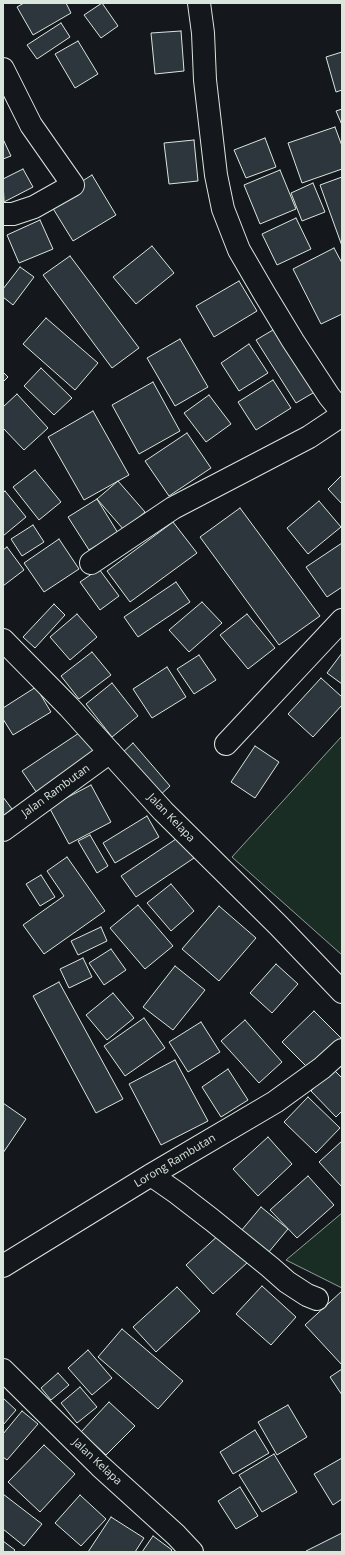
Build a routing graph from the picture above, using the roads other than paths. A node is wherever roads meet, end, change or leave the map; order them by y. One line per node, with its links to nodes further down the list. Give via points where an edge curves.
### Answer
1 (199, 3): 4 (street, via 216,175 223,209 239,250 272,307)
2 (3, 69): 3 (street, via 31,125 73,185 34,208)
3 (3, 214)
4 (342, 412)
5 (342, 415): 6 (street, via 309,437 173,508)
6 (91, 564)
7 (342, 620): 9 (street)
8 (3, 640): 10 (street, Jalan Kelapa)
9 (226, 744)
10 (110, 752): 11 (street, Jalan Rambutan); 12 (street, Jalan Kelapa, via 163,811)
11 (3, 830)
12 (342, 992)
13 (342, 1050): 14 (street, Lorong Rambutan, via 275,1102)
14 (151, 1175): 15 (street, Lorong Rambutan); 16 (street, via 178,1193 287,1282)
15 (3, 1266)
16 (317, 1299)
17 (6, 1379): 18 (street, Jalan Kelapa)
18 (192, 1552)

